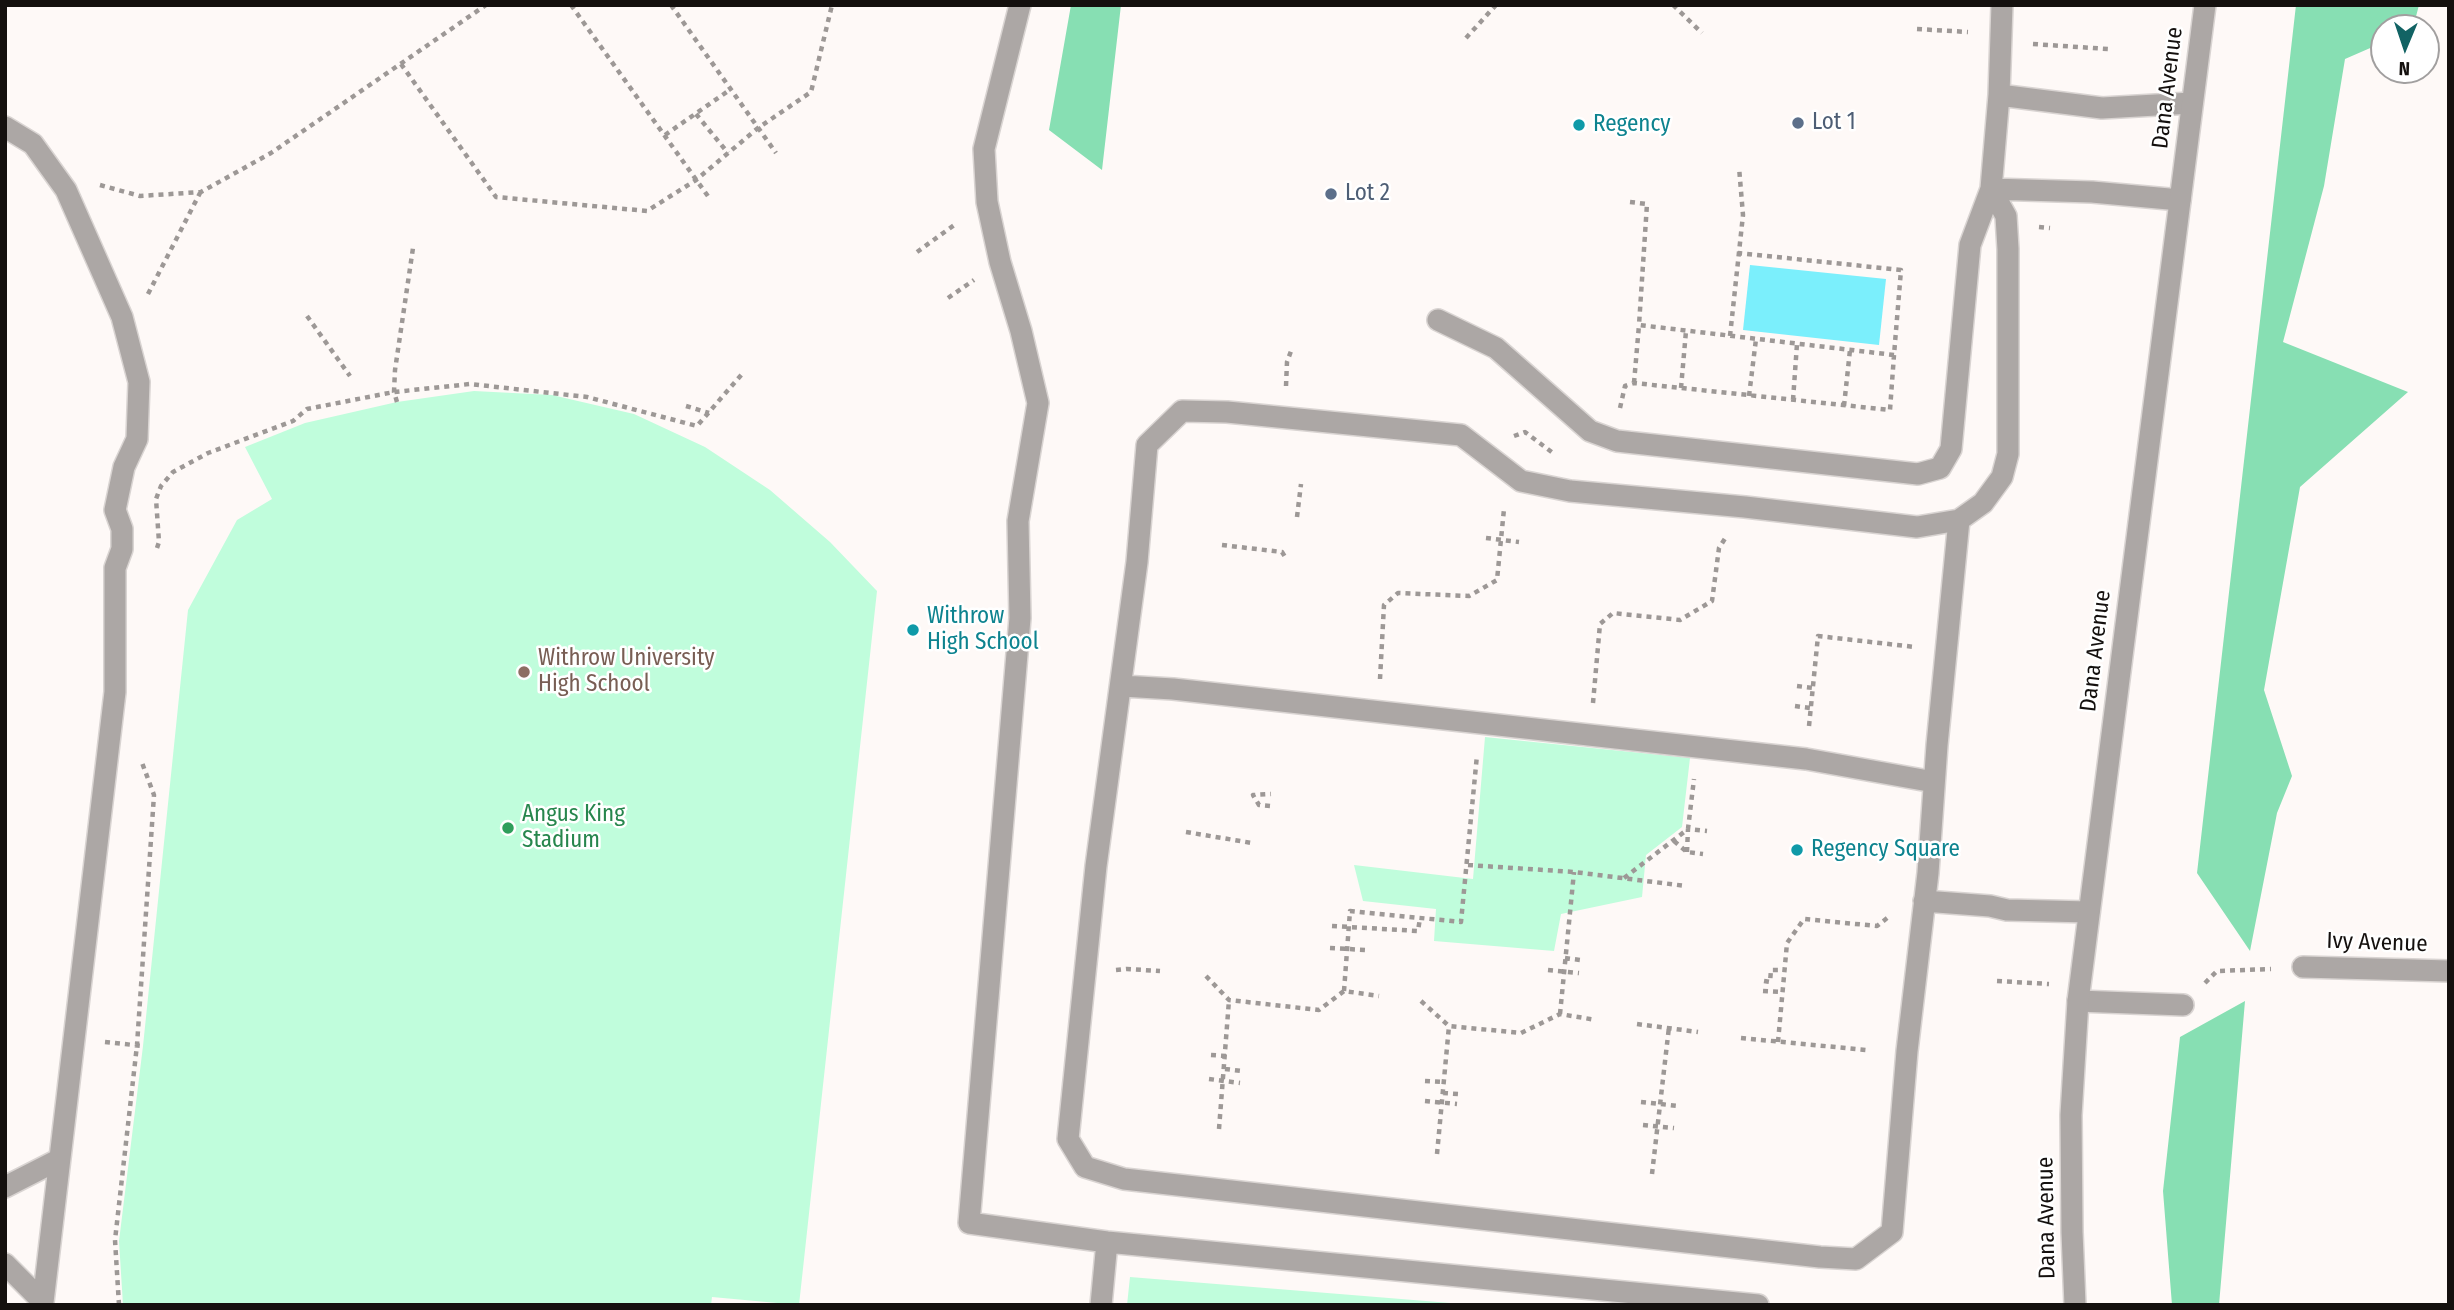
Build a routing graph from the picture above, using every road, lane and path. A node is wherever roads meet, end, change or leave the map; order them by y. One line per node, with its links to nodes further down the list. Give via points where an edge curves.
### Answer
1 (486, 5): 16 (path)
2 (571, 5): 23 (path)
3 (671, 5): 17 (path)
4 (832, 5): 22 (path, via 811,92)
5 (1020, 5): 33 (street, via 984,149)
6 (1496, 5): 13 (path)
7 (1673, 5): 12 (path)
8 (2002, 5): 18 (street)
9 (2205, 5): 19 (street, Dana Avenue)
10 (1917, 29): 11 (path)
11 (1969, 32)
12 (1702, 33)
13 (1466, 38)
14 (2028, 44): 15 (path)
15 (2108, 49)
16 (401, 64): 27 (path, via 496,197 647,211); 30 (path, via 271,153)
17 (731, 89): 20 (path); 22 (path)
18 (1999, 95): 19 (street, via 2102,108); 28 (street)
19 (2192, 103): 32 (street, Dana Avenue)
20 (696, 114): 23 (path); 24 (path)
21 (5, 127): 29 (street, via 33,144)
22 (758, 128): 24 (path); 25 (path)
23 (665, 135): 27 (path)
24 (728, 153): 27 (path)
25 (776, 153)
26 (1739, 167): 37 (path, via 1744,215)
27 (696, 180): 31 (path)
28 (1991, 189): 32 (street); 40 (street, via 1970,245 1951,449 1940,468 1918,474 1617,442 1590,431 1496,348); 65 (street, via 2006,216 2008,454 2002,477 1983,503)
29 (66, 190): 30 (path, via 94,184 141,196); 39 (street)
30 (201, 192): 39 (path, via 142,306)
31 (710, 199)
32 (2180, 200): 100 (street, Dana Avenue)
33 (986, 202): 36 (path); 165 (street, via 1038,403 1018,521 1020,618 969,1223)
34 (1630, 202): 41 (path, via 1647,204)
35 (413, 248): 52 (path)
36 (917, 252)
37 (1738, 253): 43 (path); 47 (path, via 1900,270)
38 (307, 316): 49 (path)
39 (122, 317): 162 (street, via 139,382 138,439 124,467 115,510 122,529 115,568 115,692)
40 (1438, 320)
41 (1639, 325): 42 (path); 50 (path)
42 (1686, 331): 43 (path); 51 (path)
43 (1730, 336): 44 (path)
44 (1756, 339): 45 (path); 53 (path)
45 (1797, 344): 46 (path); 54 (path)
46 (1850, 350): 47 (path); 57 (path)
47 (1894, 355): 57 (path, via 1890,410)
48 (742, 374): 58 (path)
49 (350, 376)
50 (1634, 383): 51 (path); 59 (path, via 1625,386)
51 (1681, 388): 53 (path)
52 (394, 392): 55 (path); 58 (path, via 470,384 587,397 697,426); 71 (path, via 307,409 293,421 208,453 173,472 156,499)
53 (1749, 396): 54 (path)
54 (1793, 400): 57 (path)
55 (397, 402)
56 (686, 406): 58 (path)
57 (1844, 406)
58 (709, 413)
59 (1619, 416)
60 (1506, 438): 61 (path, via 1525,432)
61 (1557, 456)
62 (1301, 484): 64 (path)
63 (1504, 508): 67 (path)
64 (1297, 517)
65 (1959, 520): 75 (street, via 1917,527 1570,491 1521,481 1461,435 1182,411 1147,445); 85 (street)
66 (1486, 538): 67 (path)
67 (1501, 540): 68 (path); 74 (path, via 1497,580 1469,596 1398,593 1384,605)
68 (1519, 542)
69 (1222, 545): 72 (path, via 1282,552)
70 (1719, 548): 78 (path, via 1712,601 1680,620 1613,613 1600,624)
71 (156, 551)
72 (1287, 560)
73 (1928, 648): 77 (path, via 1818,636)
74 (1380, 670)
75 (1122, 686): 82 (street); 99 (street, via 1096,866 1068,1139 1085,1167 1124,1179 1856,1259 1892,1232)
76 (1797, 686): 77 (path)
77 (1812, 688): 80 (path)
78 (1594, 692)
79 (1795, 706): 80 (path)
80 (1810, 708): 81 (path)
81 (1809, 719)
82 (1479, 723): 83 (street); 95 (path)
83 (1698, 748): 85 (street, via 1832,762); 88 (path)
84 (140, 756): 138 (path, via 154,795)
85 (1934, 782): 99 (street)
86 (1270, 794): 87 (path, via 1253,795 1259,805)
87 (1270, 806)
88 (1688, 829): 89 (path); 91 (path); 93 (path)
89 (1707, 831)
90 (1186, 832): 92 (path)
91 (1674, 841): 93 (path); 97 (path)
92 (1252, 844)
93 (1687, 852): 94 (path)
94 (1703, 853)
95 (1468, 865): 96 (path); 101 (path, via 1461,922)
96 (1574, 872): 97 (path); 108 (path)
97 (1623, 878): 98 (path)
98 (1686, 886)
99 (1924, 901): 100 (street)
100 (2089, 912): 124 (street, Dana Avenue)
101 (1420, 918): 104 (path, via 1418,931); 104 (path, via 1350,911)
102 (1332, 926): 104 (path)
103 (1877, 926): 113 (path, via 1804,919 1787,943)
104 (1349, 927): 106 (path)
105 (1330, 948): 106 (path)
106 (1347, 949): 107 (path); 121 (path)
107 (1366, 950)
108 (1565, 958): 109 (path); 116 (path)
109 (1580, 960)
110 (2304, 967): 115 (street, Ivy Avenue); 128 (path, via 2217,971)
111 (1127, 969): 114 (path)
112 (1548, 970): 116 (path)
113 (1784, 970): 119 (path, via 1771,970 1770,982); 123 (path)
114 (1160, 971)
115 (2449, 971)
116 (1564, 973): 117 (path); 129 (path)
117 (1579, 973)
118 (1206, 976): 126 (path)
119 (1764, 981)
120 (1997, 981): 124 (path)
121 (1344, 991): 125 (path); 126 (path, via 1319,1010)
122 (1763, 991): 123 (path)
123 (1782, 992): 136 (path)
124 (2078, 994): 128 (street); 171 (street, Dana Avenue, via 2071,1115)
125 (1379, 996)
126 (1229, 1000): 141 (path)
127 (1421, 1001): 132 (path)
128 (2183, 1005)
129 (1560, 1014): 130 (path); 132 (path, via 1521,1033)
130 (1596, 1020)
131 (1637, 1024): 133 (path)
132 (1449, 1026): 147 (path)
133 (1669, 1027): 134 (path); 155 (path)
134 (1698, 1032)
135 (1741, 1038): 136 (path)
136 (1777, 1042): 139 (path)
137 (124, 1043): 138 (path)
138 (140, 1045): 168 (path, via 115,1240)
139 (1866, 1050)
140 (1211, 1055): 141 (path)
141 (1226, 1056): 142 (path)
142 (1224, 1069): 143 (path); 145 (path)
143 (1242, 1071)
144 (1209, 1079): 145 (path)
145 (1224, 1081): 148 (path); 160 (path)
146 (1424, 1081): 147 (path)
147 (1444, 1082): 149 (path)
148 (1240, 1083)
149 (1443, 1093): 150 (path); 152 (path)
150 (1458, 1094)
151 (1426, 1101): 152 (path)
152 (1442, 1102): 154 (path); 161 (path)
153 (1641, 1102): 155 (path)
154 (1457, 1104)
155 (1660, 1104): 156 (path); 158 (path)
156 (1679, 1106)
157 (1643, 1125): 158 (path)
158 (1658, 1126): 159 (path); 163 (path)
159 (1674, 1128)
160 (1219, 1129)
161 (1437, 1154)
162 (58, 1160): 164 (street); 167 (street)
163 (1652, 1174)
164 (5, 1187)
165 (1107, 1242): 169 (street); 170 (street)
166 (5, 1264): 167 (street)
167 (43, 1303)
168 (119, 1305)
169 (1101, 1305)
170 (1758, 1305)
171 (2075, 1305)

